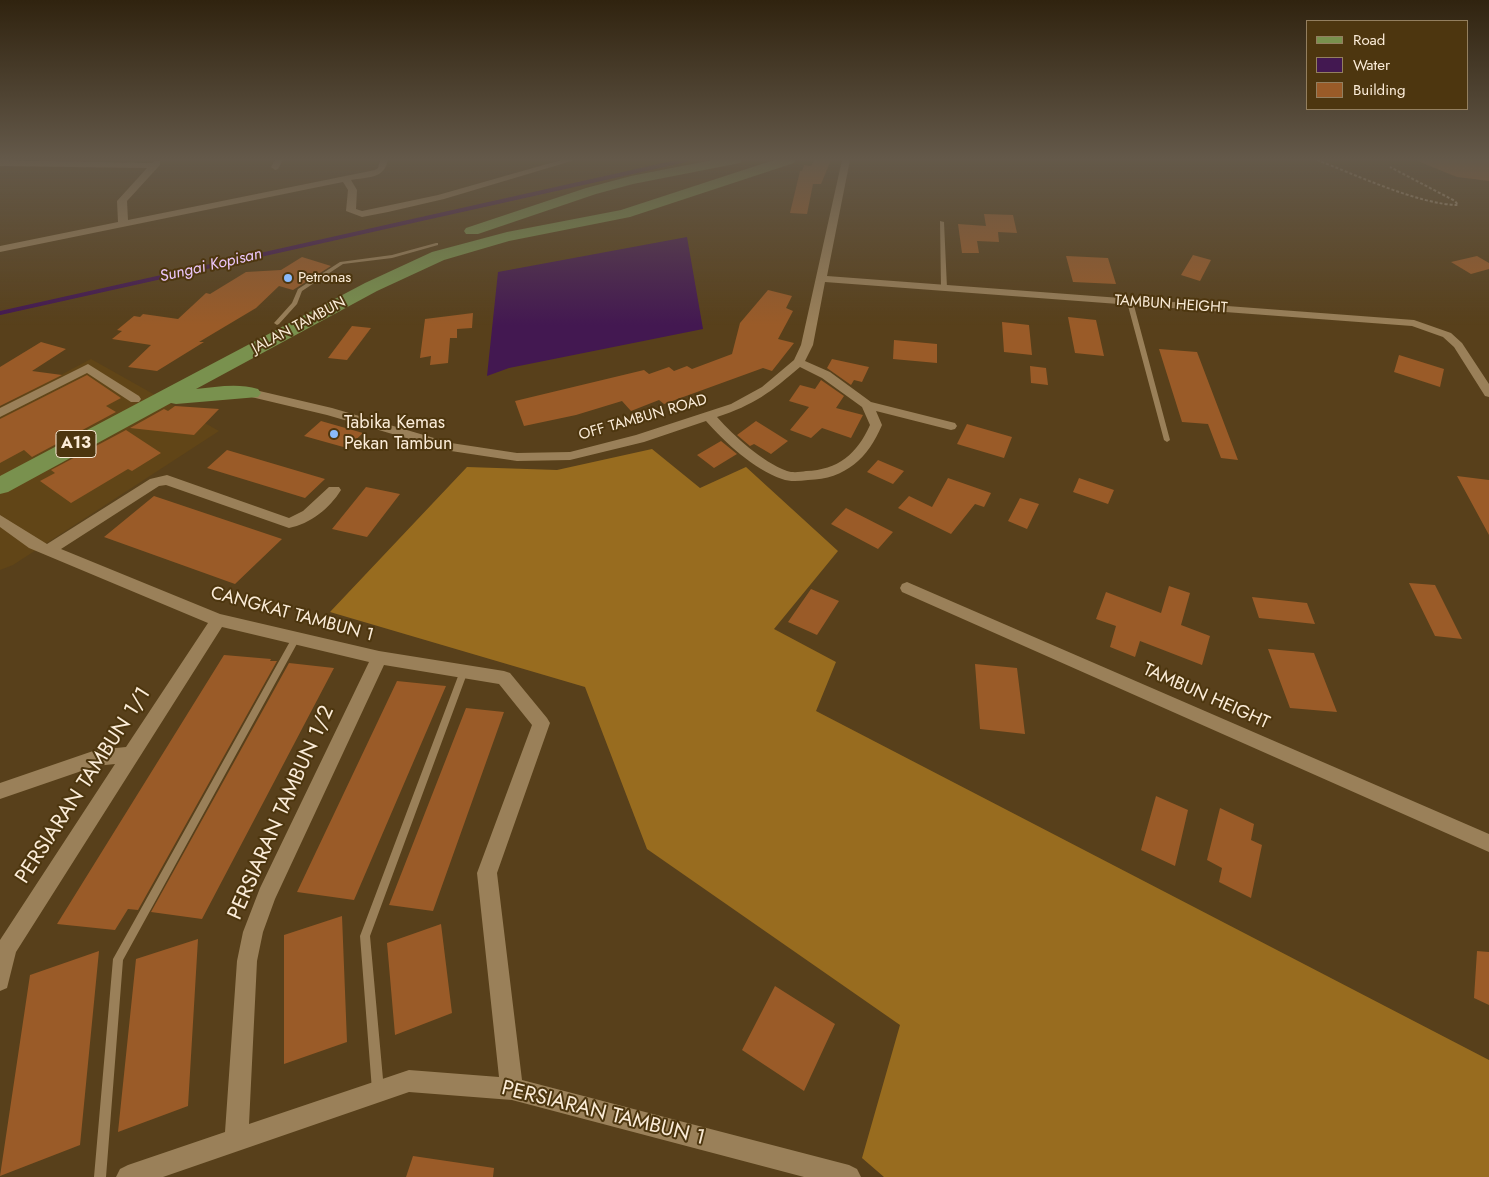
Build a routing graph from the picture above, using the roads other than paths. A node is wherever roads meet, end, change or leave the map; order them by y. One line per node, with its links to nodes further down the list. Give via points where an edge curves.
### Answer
1 (123, 215): 8 (street)
2 (164, 215): 8 (street)
3 (520, 215): 18 (main road, JALAN TAMBUN / A13, via 436,244 348,286 277,323)
4 (598, 215): 9 (main road)
5 (619, 215): 9 (main road, JALAN TAMBUN)
6 (835, 215): 11 (street, OFF TAMBUN ROAD)
7 (942, 222): 12 (lane)
8 (123, 223): 10 (street)
9 (575, 223): 14 (main road, JALAN TAMBUN, via 438,256 371,287)
10 (0, 249)
11 (822, 279): 12 (street, TAMBUN HEIGHT); 15 (street, OFF TAMBUN ROAD)
12 (944, 288): 13 (street, TAMBUN HEIGHT)
13 (1130, 302): 17 (street, TAMBUN HEIGHT, via 1414,323 1447,335 1458,345); 23 (lane)
14 (256, 349): 16 (main road, via 243,368 242,379); 18 (main road, JALAN TAMBUN)
15 (799, 362): 19 (street, via 826,375); 21 (street, OFF TAMBUN ROAD, via 766,390 735,407)
16 (251, 393): 18 (main road, via 200,394); 21 (street, OFF TAMBUN ROAD, via 328,410 452,447 517,458 570,456 639,439)
17 (1489, 393)
18 (144, 402): 20 (street, via 88,368); 24 (main road, JALAN TAMBUN / A13); 25 (main road, JALAN TAMBUN / A13)
19 (867, 405): 21 (street, via 876,425 869,442 837,473 812,476 785,476 761,461); 22 (street)
20 (0, 413)
21 (709, 416)
22 (951, 426)
23 (1167, 440)
24 (0, 471)
25 (0, 486)
26 (334, 490): 28 (street, via 304,518 289,523 167,480 155,482)
27 (0, 520): 28 (street, CANGKAT TAMBUN 1)
28 (48, 550): 30 (street, CANGKAT TAMBUN 1)
29 (907, 588): 36 (street, TAMBUN HEIGHT)
30 (218, 620): 31 (street, CANGKAT TAMBUN 1); 34 (street, PERSIARAN TAMBUN 1/1)
31 (296, 638): 32 (street, CANGKAT TAMBUN 1); 41 (lane, via 118,958)
32 (379, 658): 33 (street, CANGKAT TAMBUN 1); 40 (street, PERSIARAN TAMBUN 1/2, via 266,894 253,932 247,961)
33 (464, 671): 38 (street, CANGKAT TAMBUN 1, via 504,678 542,723 487,873); 39 (lane, via 365,936)
34 (131, 755): 35 (street, via 96,758); 37 (street, PERSIARAN TAMBUN 1/1, via 7,948)
35 (0, 792)
36 (1489, 843)
37 (0, 981)
38 (512, 1089): 39 (street, PERSIARAN TAMBUN 1, via 409,1081); 43 (street, PERSIARAN TAMBUN 1)
39 (378, 1092): 40 (street, PERSIARAN TAMBUN 1)
40 (236, 1141): 42 (street, PERSIARAN TAMBUN 1)
41 (100, 1177)
42 (128, 1177)
43 (850, 1177)

